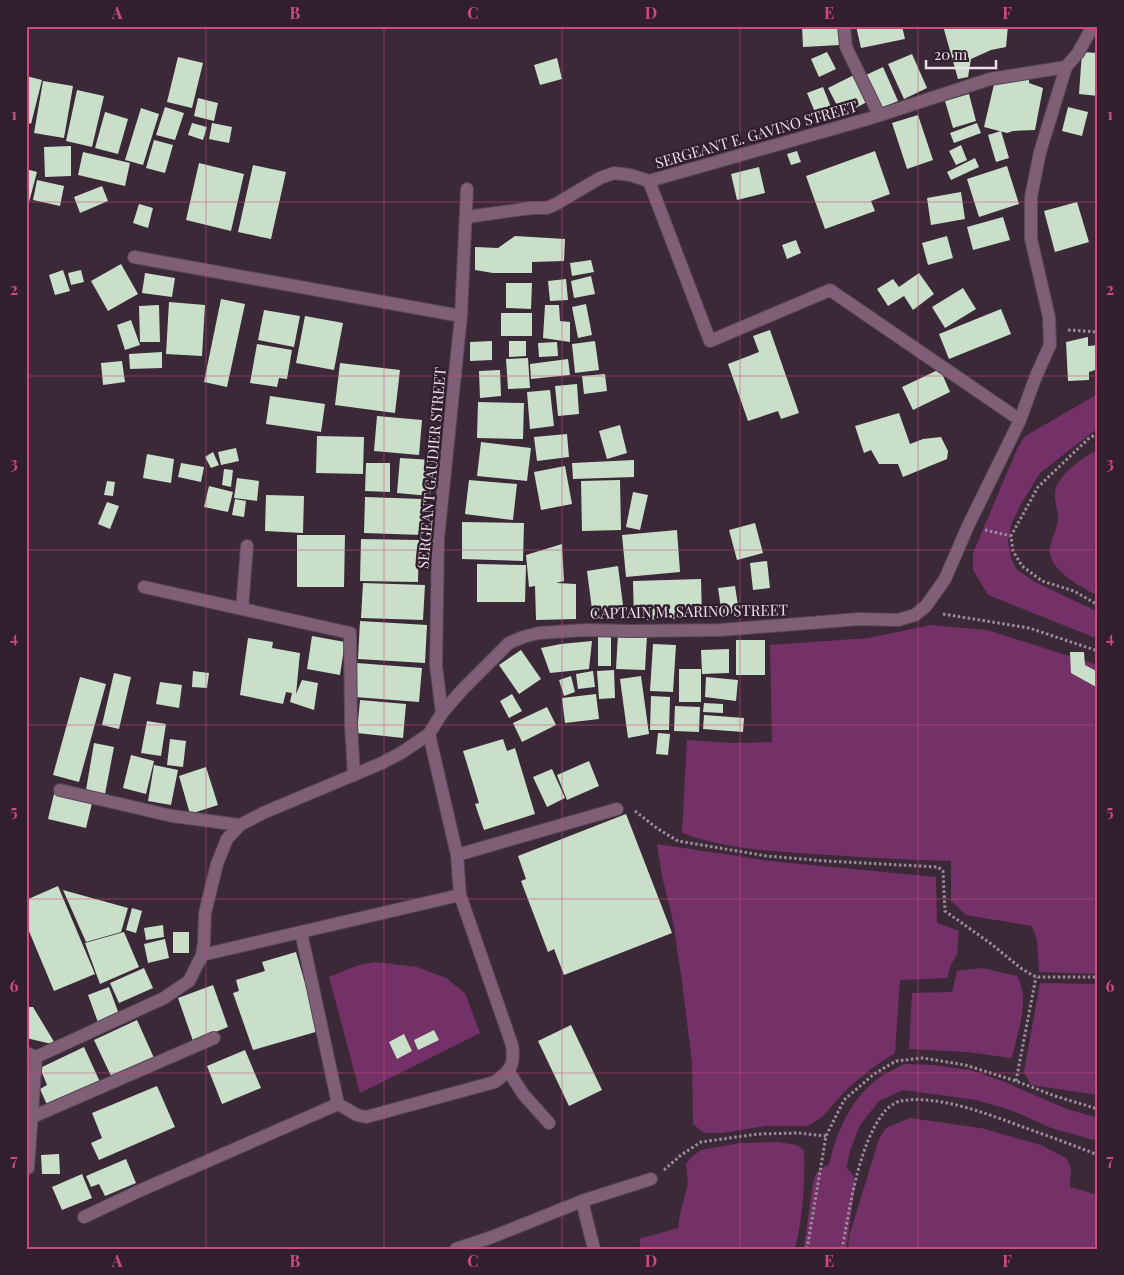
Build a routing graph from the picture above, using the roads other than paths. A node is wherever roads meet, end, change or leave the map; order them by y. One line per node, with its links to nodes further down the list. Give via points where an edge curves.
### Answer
1 (844, 26): 4 (street, via 846,47)
2 (1093, 26): 3 (street, CAPTAIN M. SARINO STREET)
3 (1066, 67): 4 (street, SERGEANT E. GAVINO STREET, via 990,79); 10 (street, CAPTAIN M. SARINO STREET, via 1040,152 1031,197 1031,239 1049,317 1050,346)
4 (879, 115): 5 (street, SERGEANT E. GAVINO STREET)
5 (648, 182): 7 (street, via 614,173 547,208); 10 (street, SERGEANT E. GAVINO STREET, via 710,341 830,290)
6 (467, 190): 7 (street, SERGEANT GAUDIER STREET)
7 (466, 217): 9 (street, SERGEANT GAUDIER STREET)
8 (134, 257): 9 (street)
9 (461, 316): 14 (street, SERGEANT GAUDIER STREET, via 438,540 436,666)
10 (1020, 420): 14 (street, CAPTAIN M. SARINO STREET, via 945,579 926,606 915,615 898,620 860,619 720,630 584,630 523,636 510,643)
11 (247, 546): 13 (street)
12 (144, 587): 13 (street)
13 (242, 609): 16 (street, via 350,634)
14 (442, 713): 15 (street, CAPTAIN M. SARINO STREET)
15 (429, 734): 16 (street, CAPTAIN M. SARINO STREET, via 401,753); 20 (street)
16 (354, 775): 19 (street, CAPTAIN M. SARINO STREET)
17 (60, 790): 19 (street, via 172,816)
18 (617, 809): 20 (street)
19 (240, 825): 23 (street, CAPTAIN M. SARINO STREET, via 227,839 217,864 204,913)
20 (456, 856): 21 (street)
21 (460, 895): 22 (street); 26 (street, via 512,1045 514,1059)
22 (301, 932): 23 (street); 27 (street)
23 (202, 955): 25 (street, CAPTAIN M. SARINO STREET, via 189,981 164,998)
24 (214, 1038): 28 (street)
25 (31, 1055): 28 (street)
26 (509, 1072): 27 (street, via 495,1082 366,1117 357,1116); 29 (street, via 523,1094)
27 (338, 1104): 33 (street)
28 (30, 1118): 30 (street)
29 (549, 1123)
30 (28, 1168)
31 (651, 1179): 32 (street)
32 (582, 1201): 34 (street); 36 (street)
33 (84, 1217)
34 (494, 1243): 35 (street)
35 (456, 1249)
36 (594, 1249)

